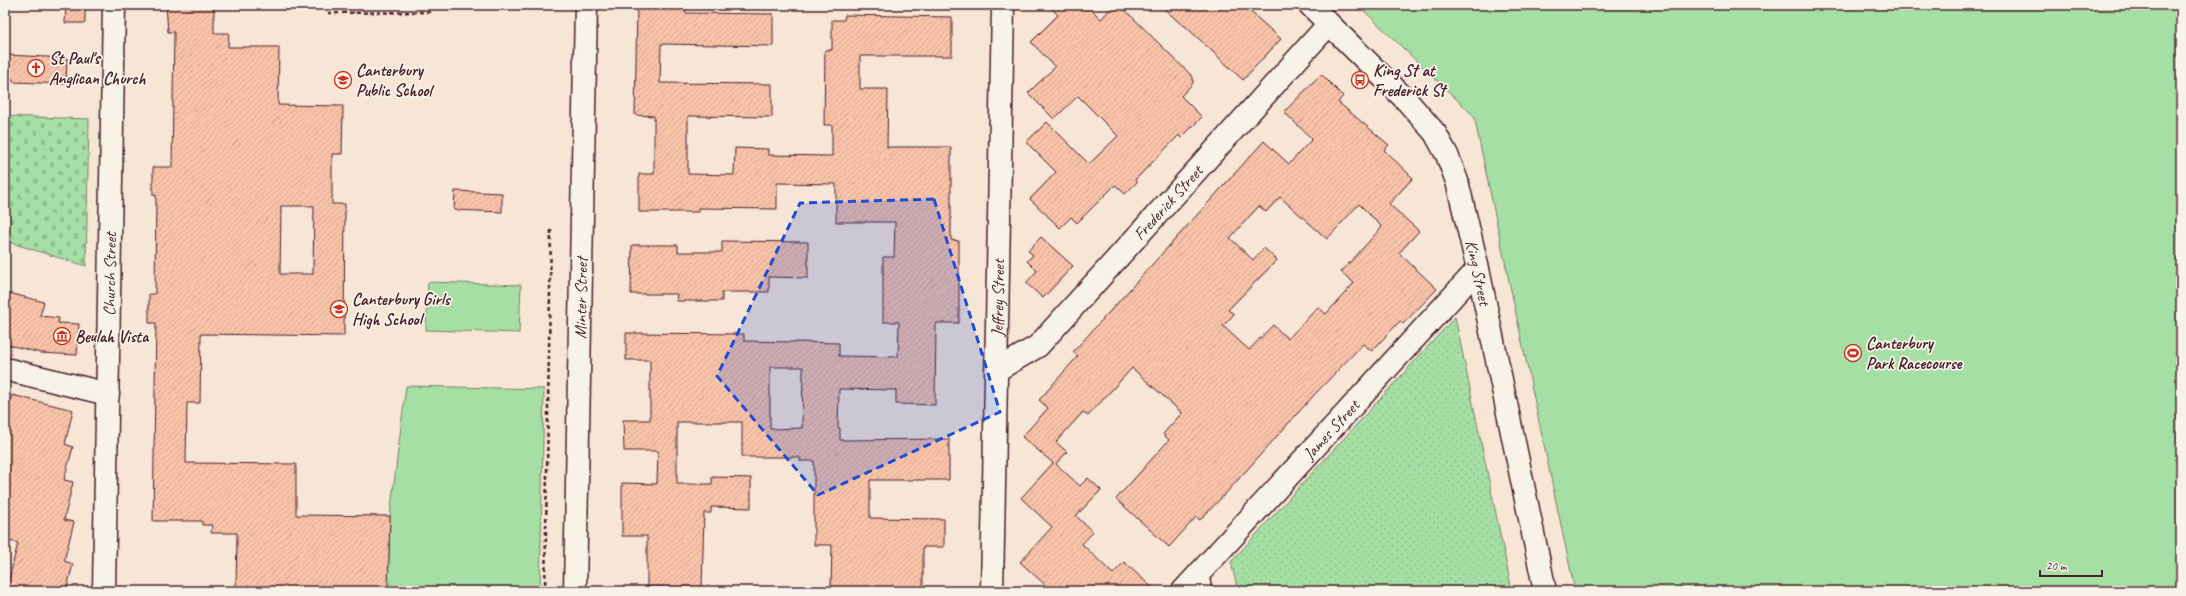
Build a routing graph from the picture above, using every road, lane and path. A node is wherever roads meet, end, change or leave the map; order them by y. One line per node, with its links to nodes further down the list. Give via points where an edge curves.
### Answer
1 (114, 5): 14 (street, Church Street)
2 (354, 5): 8 (path)
3 (431, 5): 8 (path, via 430,12)
4 (586, 5): 18 (street, Minter Street)
5 (1003, 5): 13 (street, Jeffrey Street)
6 (1310, 5): 9 (street, King Street)
7 (328, 13): 8 (path)
8 (354, 13)
9 (1329, 24): 11 (street, King Street, via 1407,101 1435,133 1457,181); 13 (street, Frederick Street, via 1038,346)
10 (551, 229): 17 (path)
11 (1478, 269): 15 (street, James Street); 21 (street, King Street)
12 (5, 369): 14 (street)
13 (997, 370): 19 (street, Jeffrey Street)
14 (108, 394): 16 (street, Church Street)
15 (1204, 581): 20 (street, James Street)
16 (104, 591)
17 (545, 591)
18 (575, 591)
19 (992, 591)
20 (1183, 591)
21 (1545, 591)

